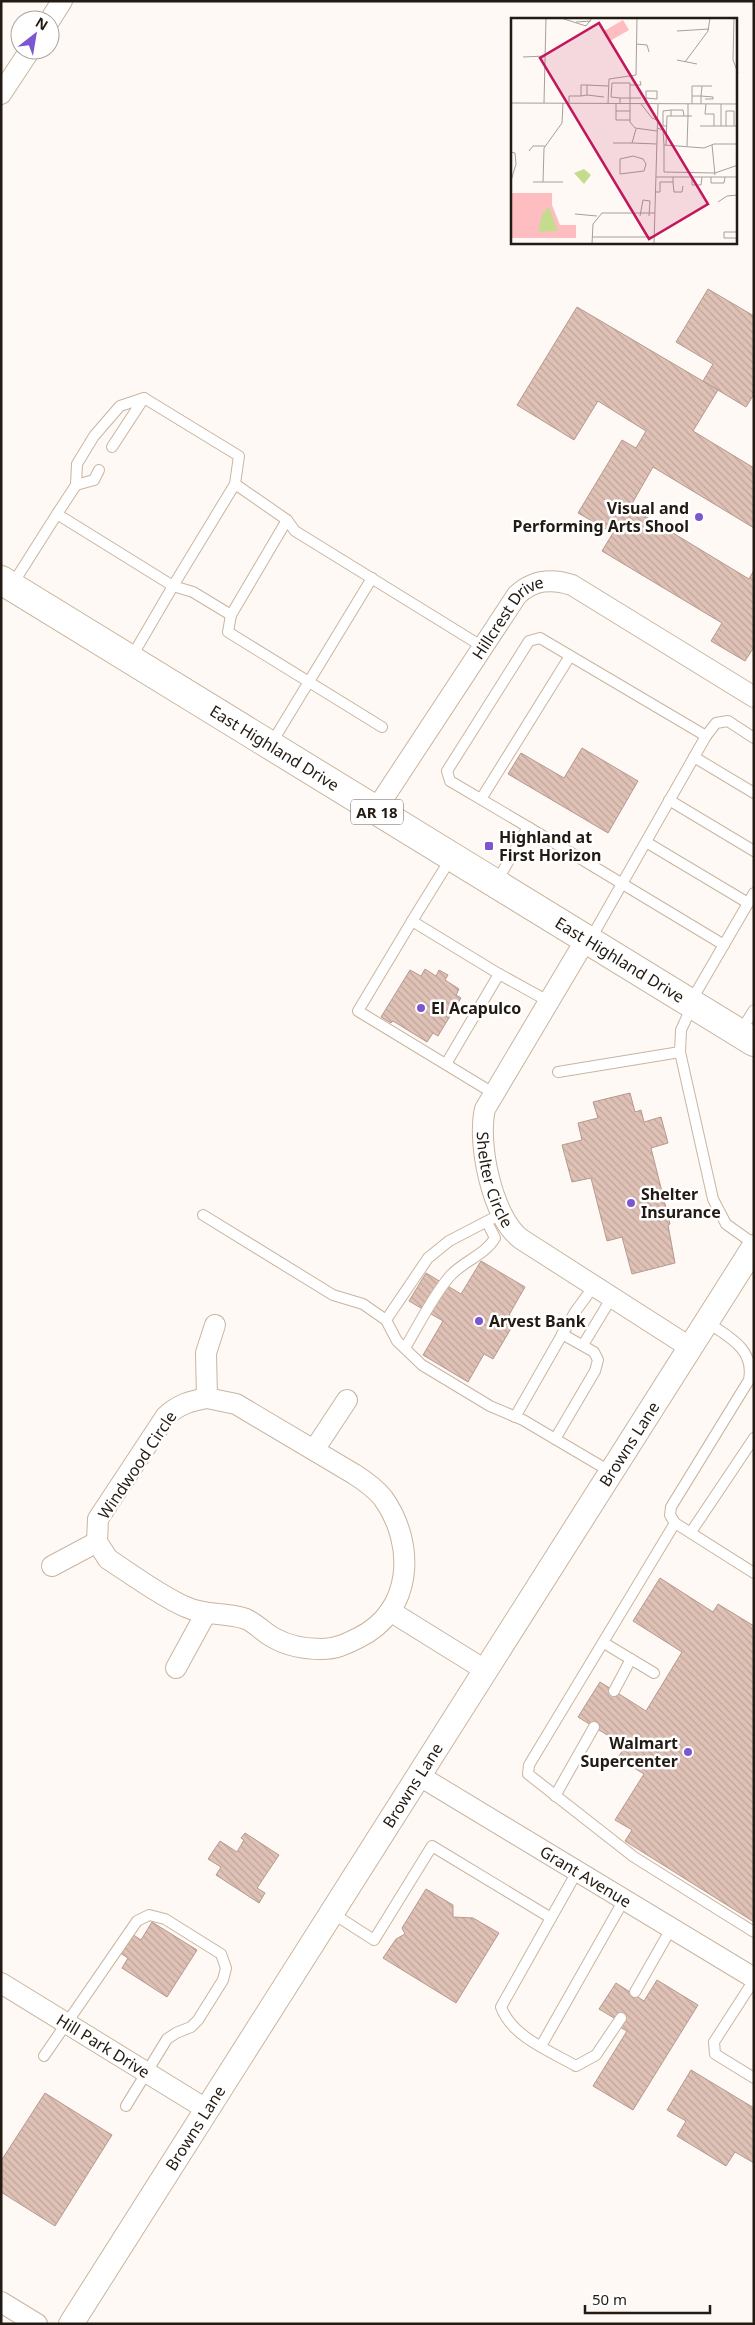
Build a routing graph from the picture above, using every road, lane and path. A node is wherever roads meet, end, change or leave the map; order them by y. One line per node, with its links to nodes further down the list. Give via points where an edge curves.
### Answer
1 (23, 60): 2 (street)
2 (1, 94)
3 (144, 398): 4 (lane); 6 (lane, via 240,456); 7 (lane, via 120,406 94,436 77,464)
4 (112, 447)
5 (99, 470): 7 (lane, via 94,480)
6 (235, 484): 9 (lane); 12 (lane)
7 (76, 485): 8 (lane)
8 (58, 514): 11 (lane); 12 (lane)
9 (287, 520): 10 (lane, via 295,531); 13 (lane)
10 (372, 578): 14 (lane); 17 (lane)
11 (6, 583): 16 (main road, East Highland Drive / AR 18)
12 (173, 586): 13 (lane, via 193,592); 16 (lane)
13 (231, 615): 17 (lane, via 228,632)
14 (483, 647): 18 (street, Hillcrest Drive, via 526,586 544,581 562,582 572,585); 27 (street, Hillcrest Drive)
15 (570, 656): 20 (lane); 25 (lane); 25 (lane, via 540,638 529,641 447,771 450,781)
16 (130, 660): 22 (main road, East Highland Drive / AR 18)
17 (310, 682): 19 (lane); 22 (lane)
18 (754, 697)
19 (382, 727)
20 (706, 736): 21 (lane, via 716,723 728,721); 23 (lane)
21 (754, 738)
22 (270, 746): 27 (main road, East Highland Drive / AR 18)
23 (694, 757): 24 (lane); 26 (lane)
24 (754, 792)
25 (481, 799): 28 (lane)
26 (670, 800): 29 (lane); 30 (lane)
27 (376, 811): 31 (main road, East Highland Drive / AR 18)
28 (528, 827): 32 (lane); 33 (lane)
29 (646, 842): 33 (lane); 35 (lane)
30 (754, 852)
31 (452, 857): 32 (main road, East Highland Drive / AR 18); 36 (lane)
32 (495, 884): 37 (main road, East Highland Drive / AR 18)
33 (621, 885): 37 (lane); 38 (lane)
34 (754, 893): 35 (lane)
35 (748, 903): 38 (lane)
36 (412, 921): 39 (lane); 45 (lane, via 358,1011)
37 (588, 940): 40 (street, Shelter Circle); 41 (main road, East Highland Drive / AR 18)
38 (724, 945): 41 (lane)
39 (499, 974): 40 (lane); 45 (lane)
40 (548, 1001): 47 (street, Shelter Circle)
41 (692, 1004): 43 (main road, East Highland Drive / AR 18); 44 (lane, via 681,1030)
42 (754, 1010): 43 (lane)
43 (747, 1038)
44 (680, 1052): 46 (lane); 50 (lane, via 714,1199 726,1224)
45 (446, 1064): 47 (lane)
46 (558, 1072)
47 (493, 1093): 49 (street, Shelter Circle, via 482,1120)
48 (203, 1215): 53 (lane, via 333,1295 363,1304)
49 (494, 1218): 51 (street, Shelter Circle, via 505,1222 521,1240); 53 (lane, via 449,1241 428,1258); 58 (lane, via 495,1238 490,1247 450,1276)
50 (754, 1246): 54 (street, Browns Lane)
51 (594, 1286): 52 (street, Shelter Circle); 56 (lane)
52 (612, 1297): 57 (lane); 59 (street, Shelter Circle)
53 (386, 1320): 58 (lane)
54 (707, 1322): 59 (street, Browns Lane); 67 (lane, via 751,1356 753,1370 672,1507 670,1515)
55 (215, 1325): 60 (street, via 206,1353)
56 (562, 1334): 57 (lane); 62 (lane)
57 (583, 1346): 64 (lane, via 594,1352 598,1360 595,1371)
58 (405, 1348): 62 (lane, via 422,1365 490,1406)
59 (691, 1348): 66 (street, Browns Lane)
60 (207, 1398): 65 (street, Windwood Circle, via 236,1404); 69 (street, Windwood Circle, via 187,1402 166,1416 98,1519)
61 (347, 1400): 65 (street)
62 (515, 1417): 64 (lane)
63 (754, 1438): 68 (lane)
64 (555, 1439): 66 (lane)
65 (314, 1450): 72 (street, Windwood Circle, via 373,1487 394,1515 402,1535 405,1564 398,1598)
66 (612, 1473): 77 (street, Browns Lane)
67 (675, 1523): 68 (lane); 74 (lane)
68 (691, 1532): 71 (lane)
69 (97, 1542): 70 (street); 73 (street, Windwood Circle, via 108,1559 186,1607)
70 (52, 1566)
71 (754, 1573)
72 (390, 1611): 73 (street, Windwood Circle, via 372,1632 338,1647 323,1649 292,1645 274,1638 245,1619); 77 (street)
73 (206, 1613): 76 (street)
74 (604, 1643): 75 (lane); 82 (lane, via 529,1765 528,1774)
75 (631, 1659): 78 (lane); 79 (lane)
76 (176, 1668)
77 (485, 1670): 81 (street, Browns Lane)
78 (654, 1673)
79 (614, 1691)
80 (594, 1727): 82 (lane)
81 (418, 1775): 83 (street, Grant Avenue); 85 (street, Browns Lane)
82 (555, 1796): 88 (lane, via 634,1857)
83 (578, 1870): 84 (street, Grant Avenue); 86 (lane)
84 (625, 1898): 87 (street, Grant Avenue); 94 (lane)
85 (331, 1913): 86 (lane, via 374,1940 432,1846); 99 (street, Browns Lane)
86 (551, 1918): 94 (lane, via 501,2007 506,2020 519,2033)
87 (672, 1927): 89 (street, Grant Avenue); 91 (lane)
88 (754, 1932)
89 (754, 1979): 97 (lane, via 714,2042 715,2054)
90 (1, 1983): 93 (street, Hill Park Drive)
91 (636, 1992)
92 (621, 2018): 94 (lane, via 596,2055 576,2066)
93 (66, 2023): 95 (lane); 96 (street, Hill Park Drive); 96 (lane, via 137,1921 149,1915 165,1920 220,1954 226,1968 223,1980 198,2020 167,2039)
94 (541, 2046)
95 (44, 2056)
96 (146, 2072): 98 (lane); 99 (street, Hill Park Drive)
97 (754, 2078)
98 (126, 2106)
99 (206, 2109): 102 (street, Browns Lane)
100 (1, 2302): 101 (street)
101 (37, 2324)
102 (71, 2324)

